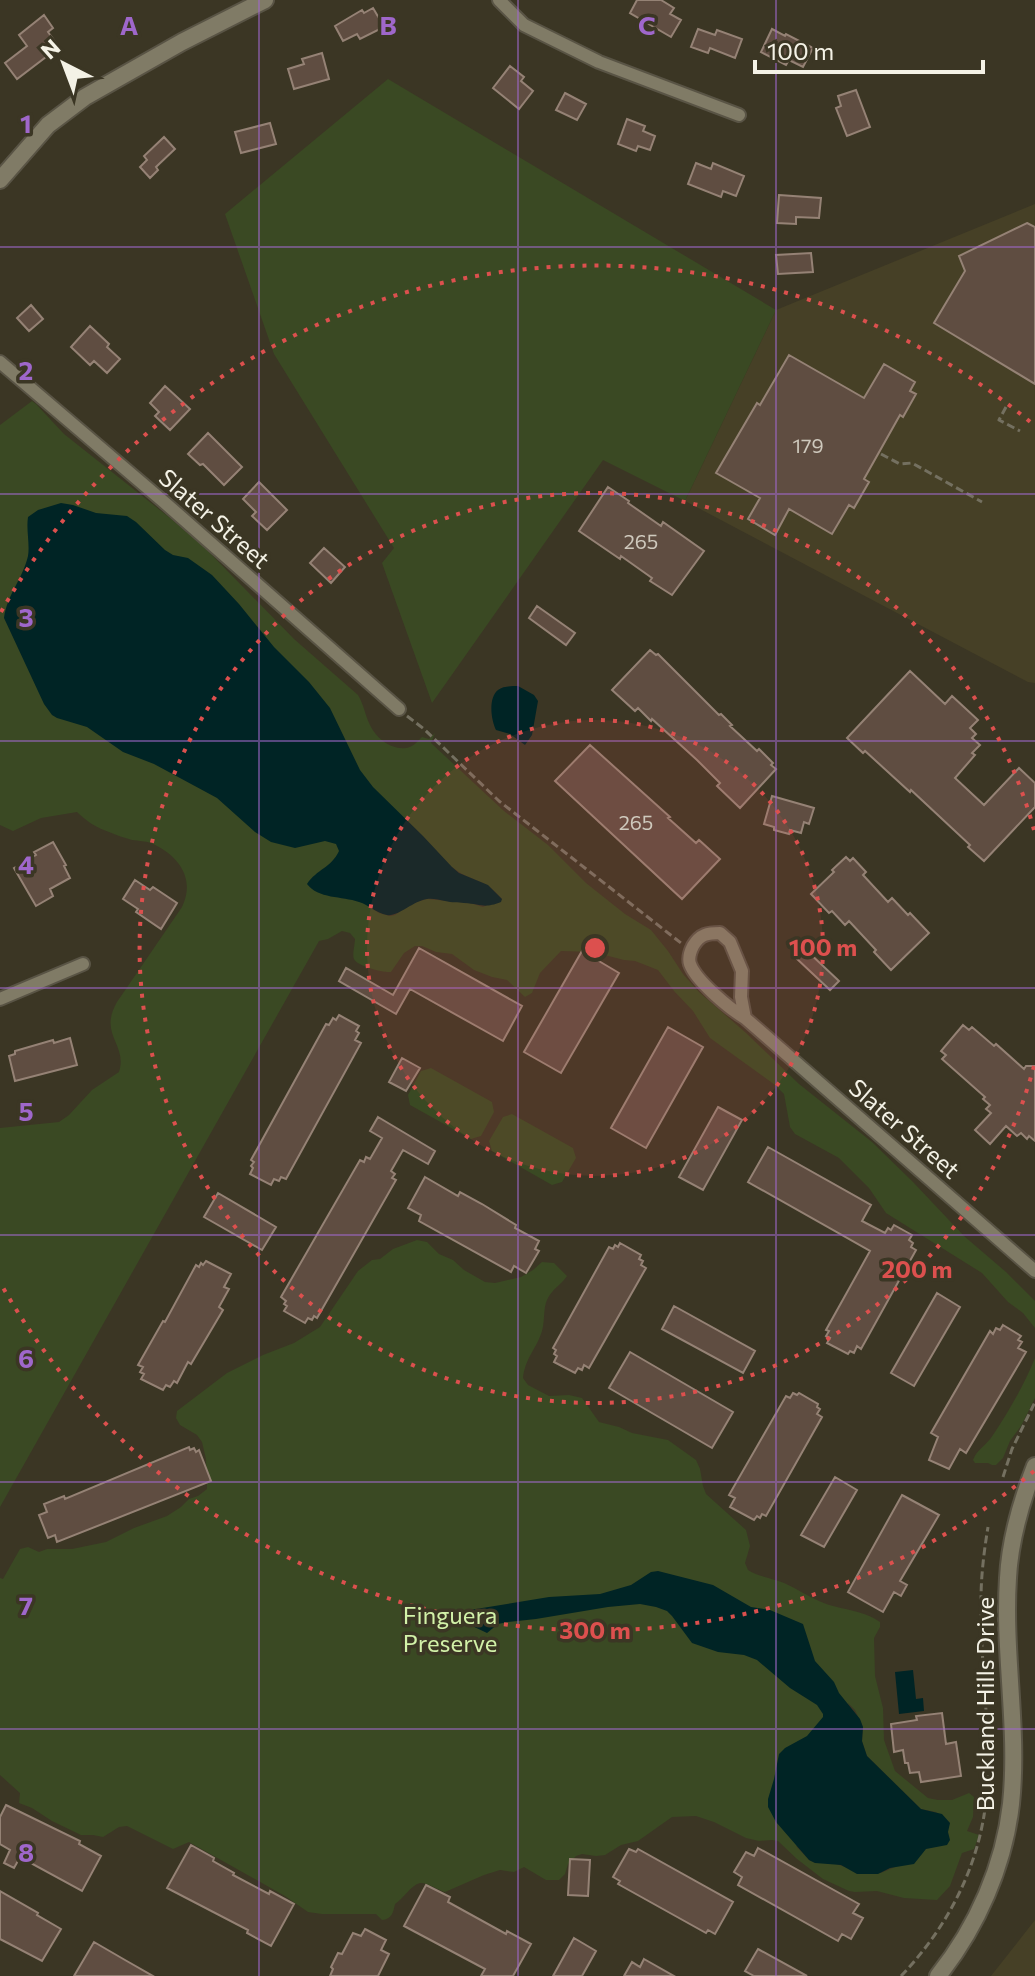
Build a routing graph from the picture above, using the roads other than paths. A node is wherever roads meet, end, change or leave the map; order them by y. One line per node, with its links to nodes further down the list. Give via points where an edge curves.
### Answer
1 (265, 0): 4 (street, via 85,97 48,125)
2 (499, 0): 3 (street, via 524,25 599,62)
3 (739, 115)
4 (0, 180)
5 (0, 362): 6 (street, Slater Street)
6 (399, 709)
7 (83, 964): 8 (street)
8 (0, 999)
9 (745, 1018): 9 (street, Slater Street, via 742,971 730,942 720,933 707,933 697,940 689,961 727,1007); 10 (street, Slater Street)
10 (1035, 1271)
11 (1035, 1466): 12 (street, Buckland Hills Drive, via 1014,1531 1007,1580 1013,1765 1007,1831 986,1895)
12 (938, 1976)

